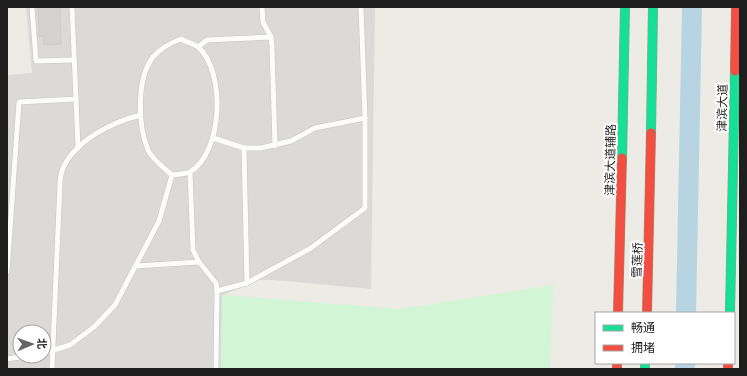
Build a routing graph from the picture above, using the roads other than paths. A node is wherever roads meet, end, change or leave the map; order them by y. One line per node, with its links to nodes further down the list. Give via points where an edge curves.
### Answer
1 (32, 7): 12 (lane, via 36,61)
2 (72, 7): 12 (lane)
3 (262, 7): 10 (lane, via 263,22)
4 (361, 7): 15 (lane)
5 (618, 7): 9 (lane)
6 (625, 7): 9 (main road, 津滨大道辅路)
7 (653, 7): 28 (main road, 雪莲桥)
8 (736, 7): 29 (main road, 津滨大道)
9 (624, 19): 27 (main road, 津滨大道辅路)
10 (270, 37): 11 (lane, via 207,40); 17 (lane)
11 (198, 47): 14 (lane, via 181,39 168,43 153,57 144,75); 16 (lane, via 209,63 216,81 217,101)
12 (74, 60): 13 (lane)
13 (76, 99): 18 (lane); 24 (lane, via 19,102)
14 (141, 115): 18 (lane, via 125,119); 21 (lane, via 141,128 149,152)
15 (365, 118): 17 (lane, via 315,128 291,141); 25 (lane, via 365,208 311,248)
16 (213, 138): 19 (lane); 20 (lane, via 203,159)
17 (275, 146): 19 (lane)
18 (78, 148): 30 (lane, via 62,169 60,183)
19 (244, 148): 25 (lane)
20 (190, 172): 21 (lane); 22 (lane, via 193,250)
21 (172, 175): 23 (lane, via 159,220)
22 (199, 262): 23 (lane); 26 (lane, via 216,283)
23 (136, 266): 30 (lane, via 115,305 94,327 70,345)
24 (7, 272)
25 (247, 283): 26 (lane)
26 (217, 291): 31 (lane)
27 (618, 312)
28 (647, 312)
29 (730, 312)
30 (52, 351)
31 (216, 369)

